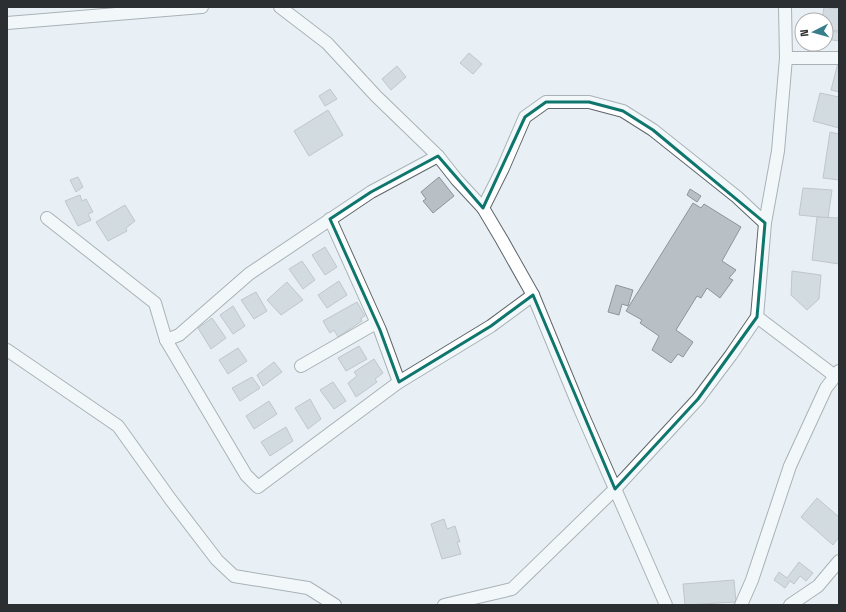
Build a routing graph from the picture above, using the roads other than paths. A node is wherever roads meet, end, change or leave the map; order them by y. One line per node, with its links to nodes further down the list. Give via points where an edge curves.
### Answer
1 (202, 7): 4 (street)
2 (280, 7): 7 (street, via 327,43 376,96)
3 (785, 7): 5 (street)
4 (7, 23)
5 (786, 58): 6 (street); 11 (street, via 778,151)
6 (839, 58)
7 (438, 156): 8 (street, via 456,180); 10 (street, via 371,192)
8 (483, 208): 11 (street, via 525,117 546,102 589,102 623,111 653,130); 12 (street)
9 (47, 218): 15 (street, via 155,303)
10 (330, 219): 14 (street); 15 (street, via 249,274 179,334)
11 (765, 223): 13 (street)
12 (533, 295): 19 (street, via 491,326); 20 (street)
13 (757, 317): 18 (street); 20 (street, via 698,399)
14 (376, 323): 17 (street); 19 (street)
15 (166, 340): 19 (street, via 246,475 258,487)
16 (7, 350): 22 (street, via 118,426 217,560 234,576 308,588)
17 (301, 366)
18 (837, 374): 25 (street, via 826,388 790,466 752,580)
19 (399, 382)
20 (615, 489): 23 (street, via 512,589); 24 (street)
21 (839, 561): 26 (street, via 818,586)
22 (335, 605)
23 (444, 605)
24 (666, 605)
25 (741, 605)
26 (790, 605)

